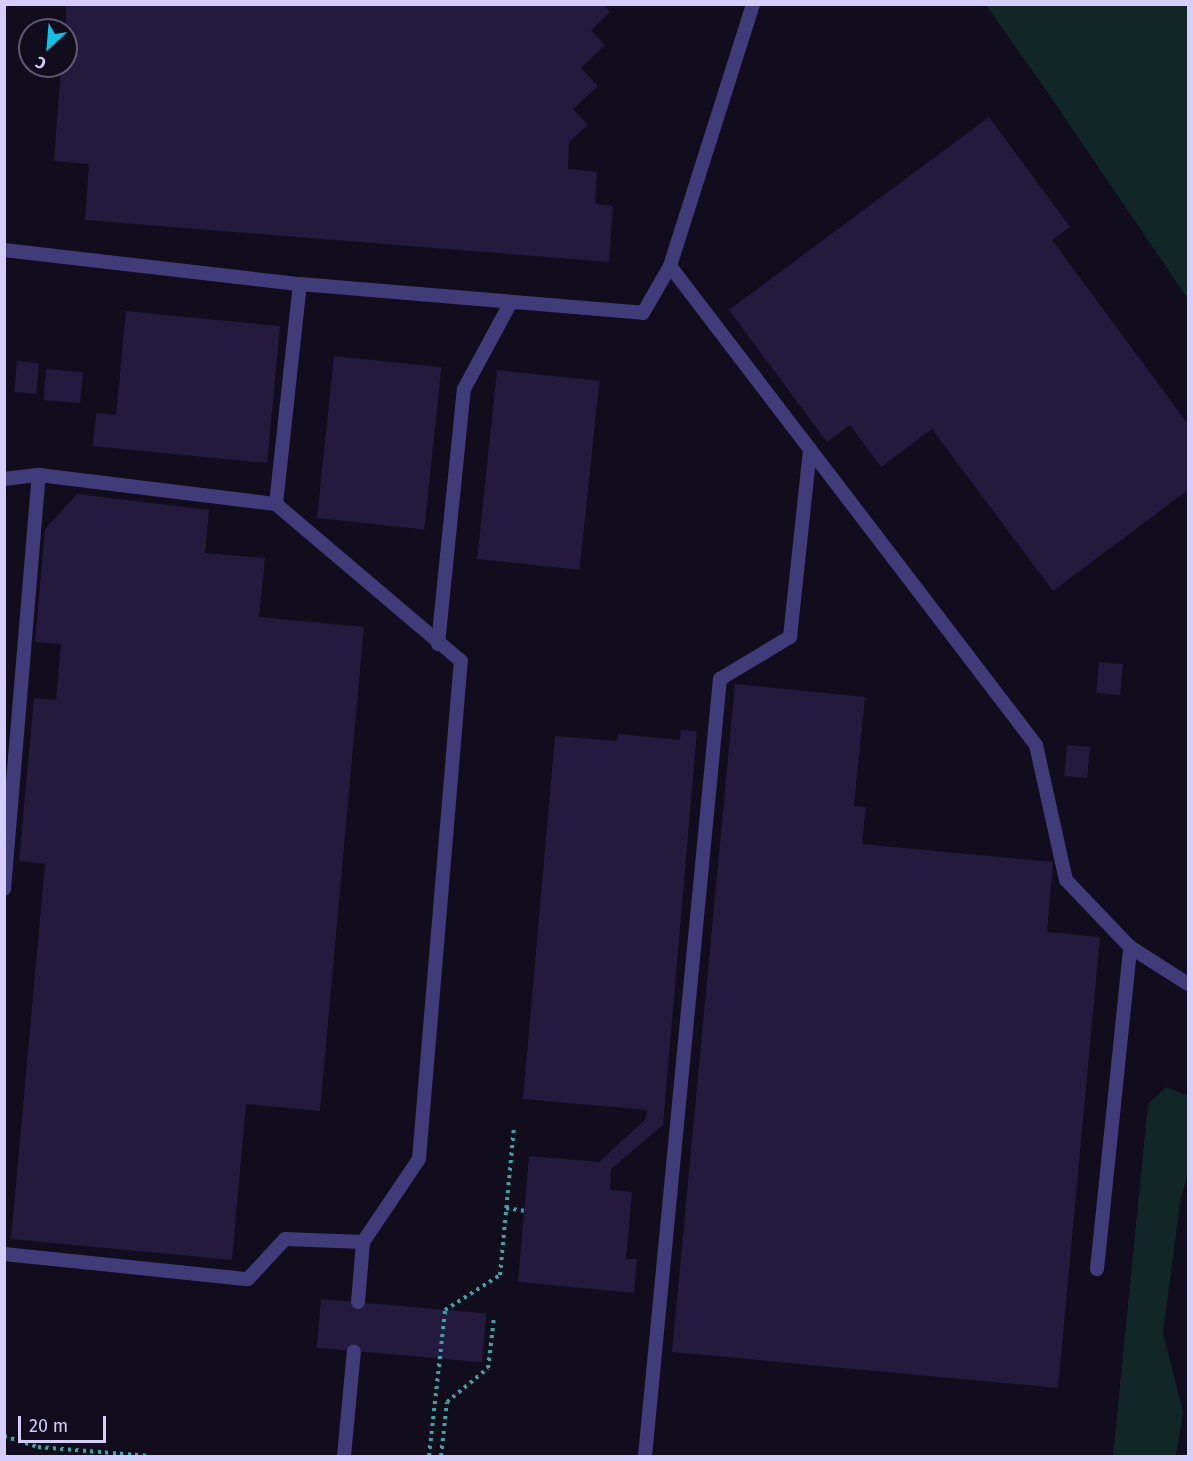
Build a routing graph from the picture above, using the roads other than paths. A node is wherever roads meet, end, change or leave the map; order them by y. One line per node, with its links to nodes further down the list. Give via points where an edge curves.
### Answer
1 (753, 4): 3 (lane)
2 (4, 250): 4 (lane)
3 (670, 266): 5 (lane, via 643,313); 6 (lane)
4 (300, 284): 5 (lane); 9 (lane)
5 (511, 302): 10 (lane, via 464,389)
6 (810, 449): 12 (lane, via 1036,745 1066,880); 20 (lane, via 790,637 720,679)
7 (39, 474): 8 (lane); 9 (lane); 11 (lane)
8 (4, 478)
9 (276, 504): 10 (lane)
10 (438, 644): 14 (lane, via 461,661 419,1159)
11 (4, 890)
12 (1130, 947): 13 (lane); 16 (lane)
13 (1188, 984)
14 (363, 1242): 15 (lane, via 285,1239 248,1279); 17 (lane)
15 (4, 1254)
16 (1097, 1269)
17 (358, 1302)
18 (354, 1351): 19 (lane)
19 (345, 1456)
20 (645, 1456)

